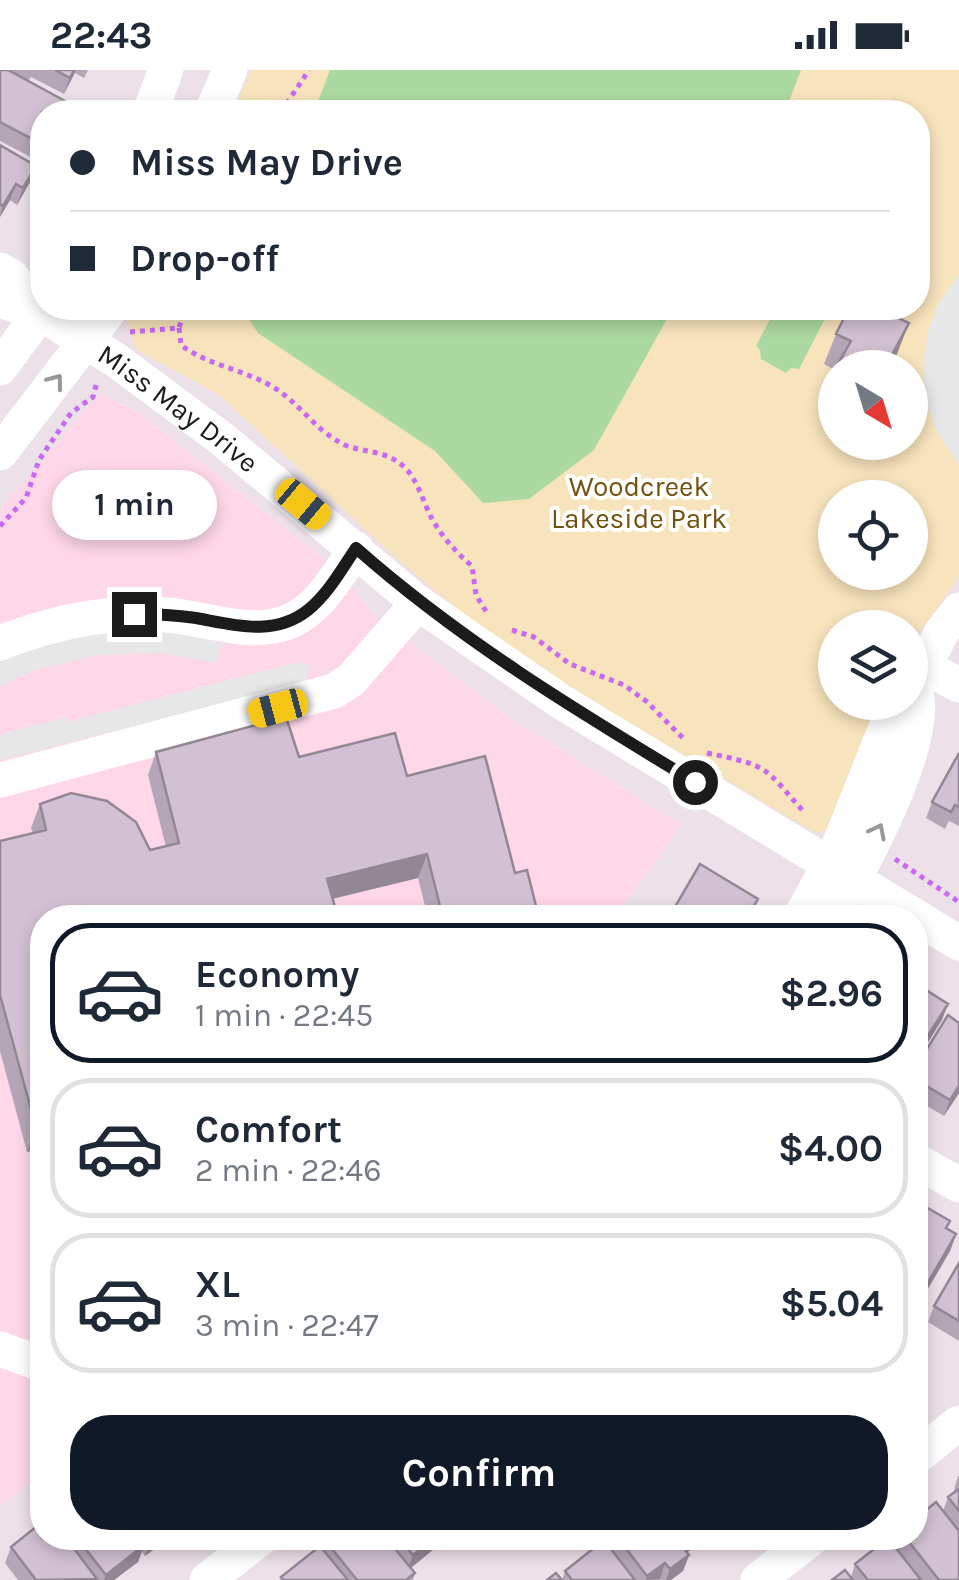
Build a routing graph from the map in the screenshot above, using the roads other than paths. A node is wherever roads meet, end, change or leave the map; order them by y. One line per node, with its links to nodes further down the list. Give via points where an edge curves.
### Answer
1 (166, 70): 3 (street)
2 (230, 70): 4 (street)
3 (155, 100)
4 (217, 100)
5 (0, 270): 6 (street)
6 (30, 297)
7 (0, 300): 8 (street)
8 (30, 307)
9 (35, 320): 13 (street)
10 (56, 320): 12 (street, Miss May Drive)
11 (121, 320): 12 (street)
12 (86, 341): 14 (street, one-way to 12); 15 (street, Miss May Drive, via 222,438)
13 (0, 368)
14 (0, 454)
15 (356, 548): 16 (street, Miss May Drive); 18 (street, via 322,597 283,624 102,616)
16 (418, 603): 24 (street, via 334,692); 25 (street, Miss May Drive, via 560,700)
17 (959, 610): 19 (street)
18 (0, 643)
19 (928, 659)
20 (959, 686): 21 (street)
21 (928, 687)
22 (891, 720): 25 (street)
23 (917, 720): 25 (street, one-way to 23, via 875,837)
24 (0, 780)
25 (841, 872): 26 (street); 27 (street); 28 (street, Miss May Drive)
26 (812, 905)
27 (835, 905)
28 (896, 905)
29 (928, 924): 30 (street, Miss May Drive)
30 (959, 943)
31 (928, 1168): 32 (street)
32 (959, 1186)
33 (0, 1349): 34 (street)
34 (30, 1360)
35 (959, 1423): 36 (street)
36 (928, 1448)
37 (246, 1550): 39 (street)
38 (797, 1550): 40 (street)
39 (207, 1580)
40 (758, 1580)

